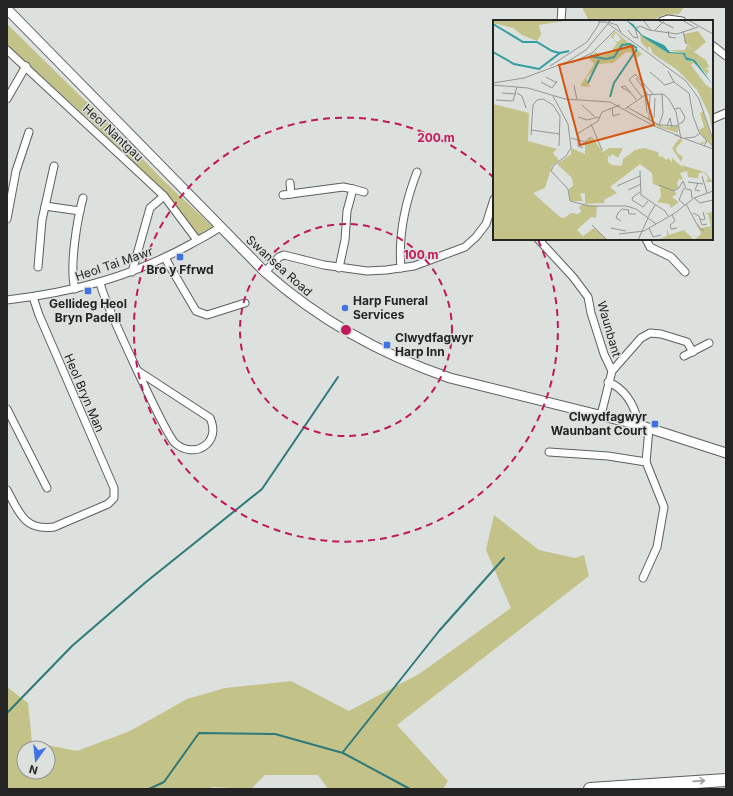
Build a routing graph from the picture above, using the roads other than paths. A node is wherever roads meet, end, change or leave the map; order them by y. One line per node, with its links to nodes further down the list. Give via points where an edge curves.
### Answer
1 (562, 7): 3 (street)
2 (7, 10): 28 (street, Swansea Road)
3 (561, 20)
4 (664, 20): 5 (street)
5 (677, 20)
6 (713, 46): 8 (street)
7 (7, 50): 9 (street, Heol Nantgau)
8 (726, 56)
9 (26, 66): 10 (street); 21 (street, Heol Nantgau)
10 (7, 99)
11 (726, 113): 12 (street)
12 (713, 119)
13 (29, 132): 26 (street, via 16,171)
14 (54, 166): 23 (street)
15 (417, 172): 35 (street, via 401,226)
16 (290, 183): 19 (street)
17 (353, 189): 18 (street); 19 (street, via 343,187); 34 (street, via 346,240)
18 (364, 192)
19 (291, 194): 20 (street)
20 (283, 195)
21 (164, 196): 29 (street, Heol Nantgau); 36 (street, via 150,208)
22 (83, 198): 25 (street)
23 (45, 206): 25 (street); 33 (street)
24 (493, 206): 27 (street)
25 (80, 211): 40 (street, via 73,280)
26 (7, 219)
27 (491, 219): 35 (street, via 465,247)
28 (220, 227): 29 (street, Heol Tai Mawr); 37 (street, Swansea Road)
29 (197, 240): 32 (street, Heol Tai Mawr)
30 (539, 240): 47 (street, Waunbant, via 583,288 588,297 604,354)
31 (646, 240): 38 (street, via 650,247 671,257)
32 (165, 258): 36 (street, Heol Tai Mawr); 43 (street, via 196,311 207,315)
33 (38, 267)
34 (339, 268): 35 (street, via 367,271); 37 (street, via 284,255)
35 (401, 268)
36 (132, 272): 39 (street, Heol Tai Mawr)
37 (265, 272): 51 (street, Swansea Road, via 294,298 329,321 422,368 450,378)
38 (685, 272)
39 (100, 282): 40 (street, Heol Tai Mawr); 48 (street, via 105,299)
40 (75, 290): 41 (street, Heol Tai Mawr)
41 (33, 297): 42 (street, Heol Tai Mawr); 58 (street, Heol Bryn Man, via 38,315 114,488 114,498 108,504 54,527 45,528 26,521)
42 (7, 300)
43 (245, 303)
44 (709, 343): 45 (street)
45 (693, 352): 46 (street); 47 (street, via 686,342 650,333 640,338)
46 (684, 356)
47 (612, 370): 49 (street)
48 (138, 371): 48 (street, via 171,440 176,445 193,450 201,448 211,440 214,431 210,418)
49 (608, 382): 51 (street); 52 (street, via 619,386 636,412)
50 (7, 409): 57 (street)
51 (601, 415): 52 (street, Swansea Road)
52 (639, 425): 53 (street, Swansea Road)
53 (649, 429): 55 (street, Swansea Road); 56 (street)
54 (549, 452): 56 (street, via 608,456)
55 (726, 453)
56 (646, 462): 59 (street, via 664,506 657,547)
57 (47, 488)
58 (7, 490)
59 (643, 578)
60 (726, 780): 61 (highway, one-way to 60)
61 (590, 789)

